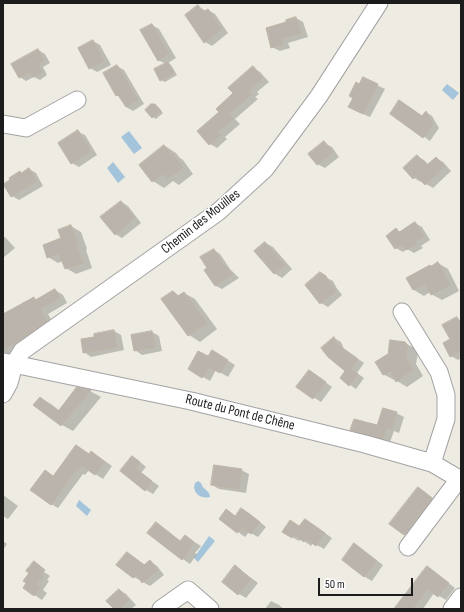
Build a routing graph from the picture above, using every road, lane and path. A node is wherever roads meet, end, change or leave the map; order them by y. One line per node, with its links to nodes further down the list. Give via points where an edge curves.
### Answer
1 (379, 3): 5 (street, Chemin des Mouilles, via 319,96 265,169 218,212)
2 (77, 100): 3 (street, via 26,128)
3 (3, 124)
4 (402, 312): 7 (street, via 439,372 446,395 446,420)
5 (8, 363): 6 (street, via 9,383); 7 (street, Route du Pont de Chêne, via 191,401 365,444)
6 (3, 394)
7 (432, 464): 8 (street, Route du Pont de Chêne)
8 (460, 484): 9 (street); 10 (street)
9 (426, 539)
10 (408, 547)
11 (461, 597): 14 (street)
12 (161, 609): 13 (street, via 188,590)
13 (210, 609)
14 (452, 609)

